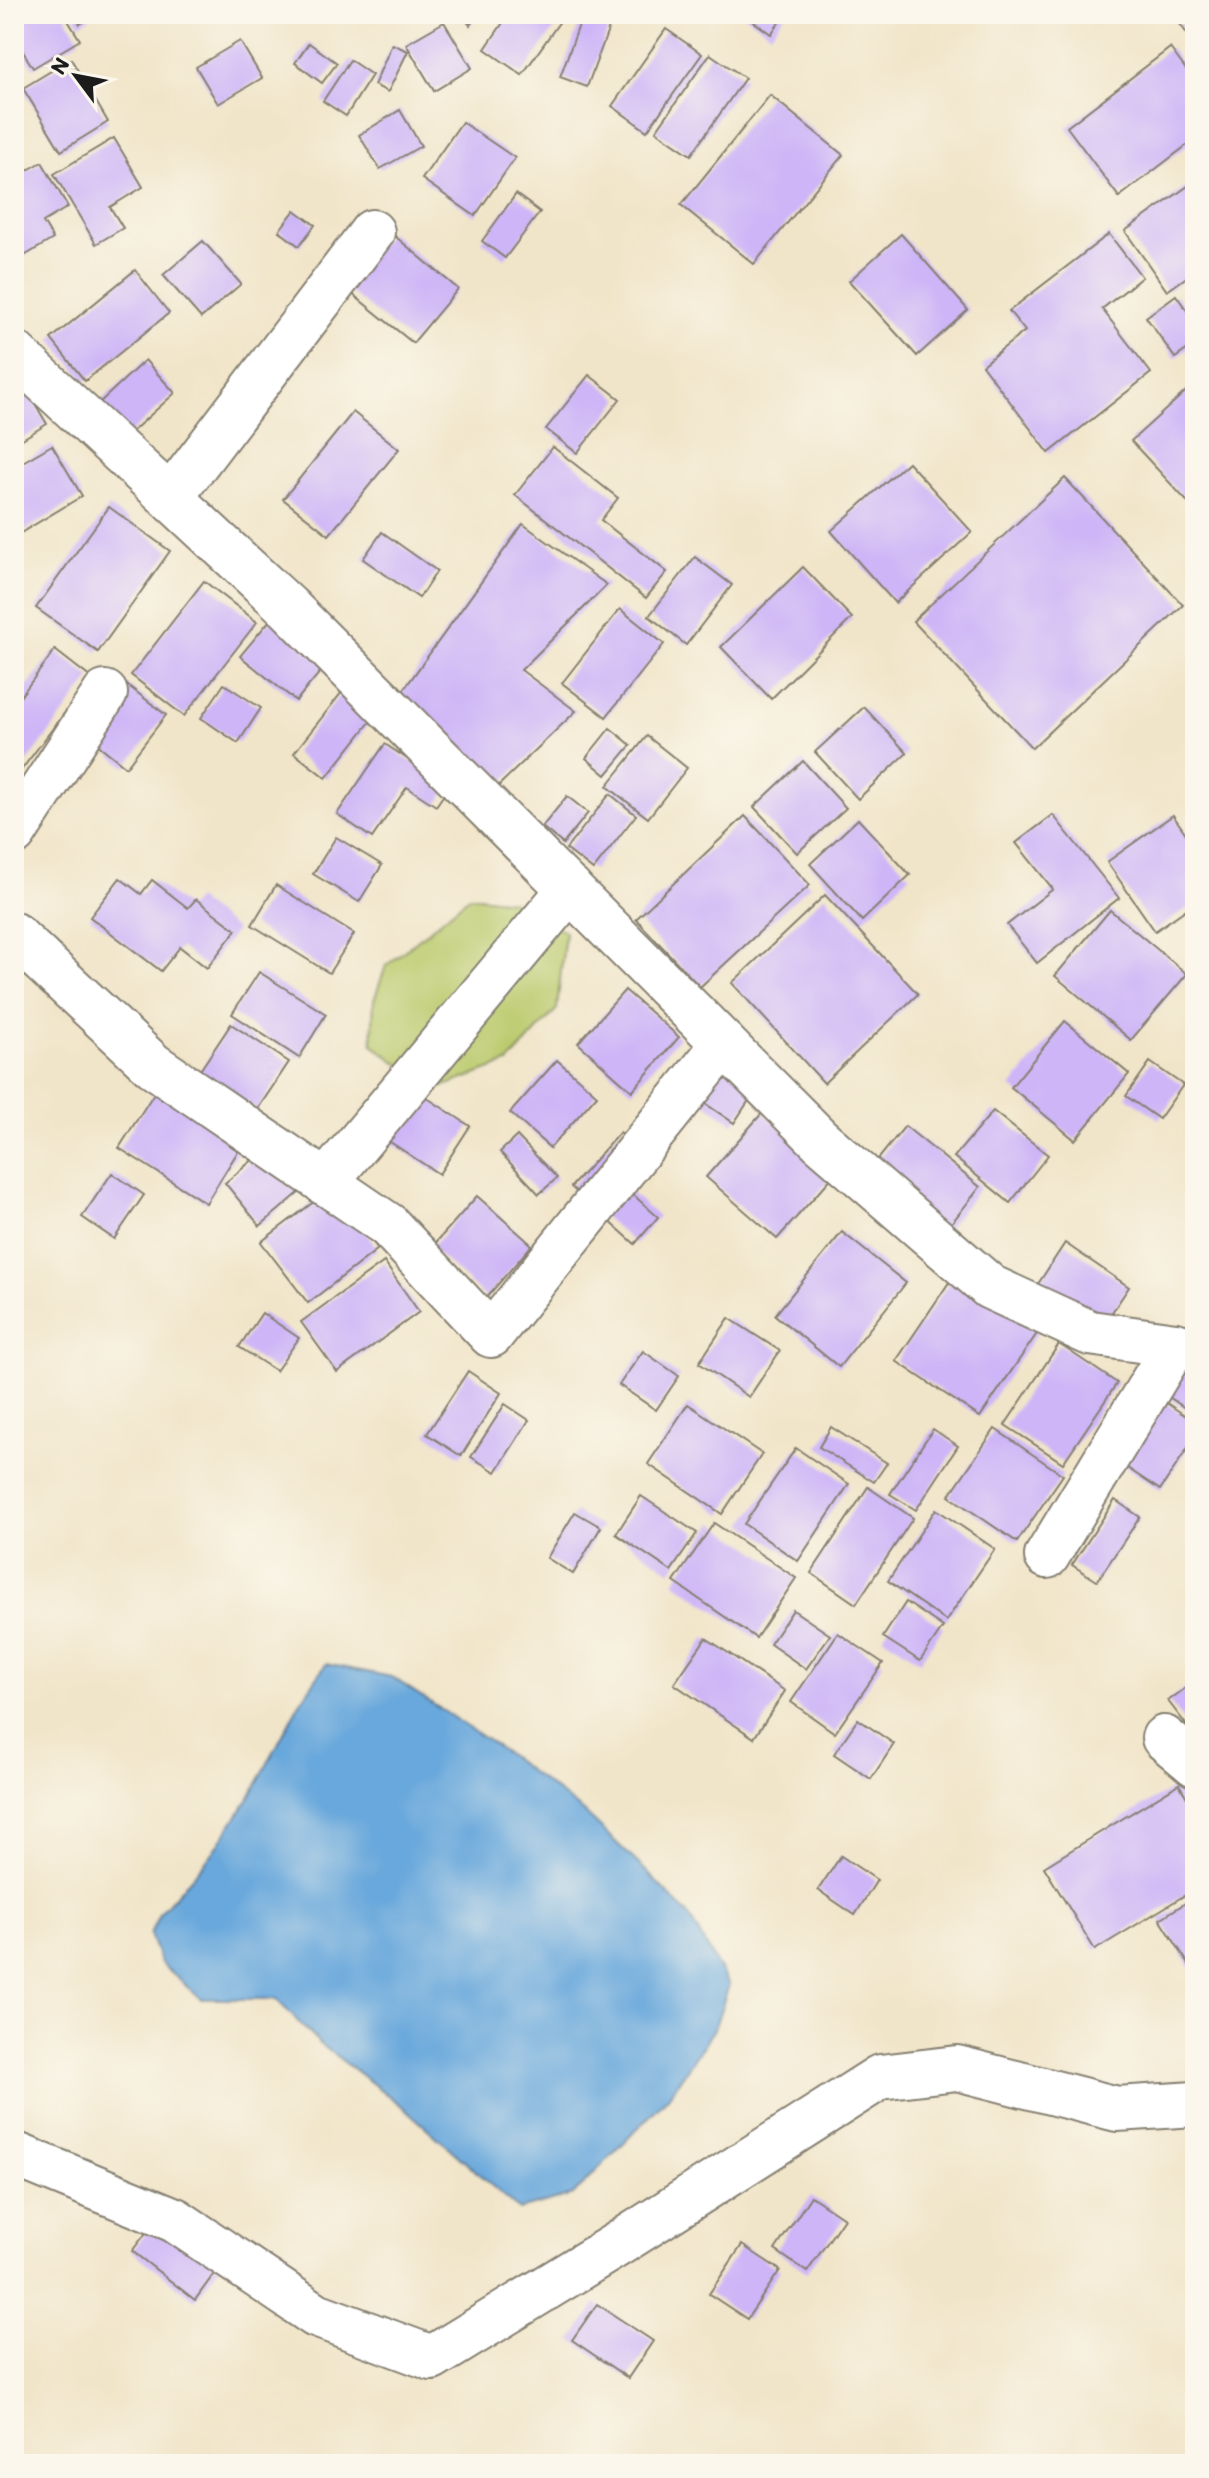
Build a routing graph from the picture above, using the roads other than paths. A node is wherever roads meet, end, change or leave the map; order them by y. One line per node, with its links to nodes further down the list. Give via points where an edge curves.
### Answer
1 (372, 232): 3 (street)
2 (14, 353): 3 (street)
3 (170, 498): 6 (street, via 288,607)
4 (105, 693): 5 (street)
5 (14, 833)
6 (570, 889): 8 (street); 9 (street)
7 (14, 935): 9 (street, via 153,1065)
8 (724, 1044): 9 (street, via 491,1335 388,1225); 10 (street, via 820,1140 990,1287 1090,1333)
9 (325, 1183)
10 (1185, 1348): 11 (street)
11 (1047, 1556)
12 (1195, 2104): 13 (street, via 1117,2109 957,2068 880,2077 432,2358 316,2315 175,2220)
13 (14, 2154)

